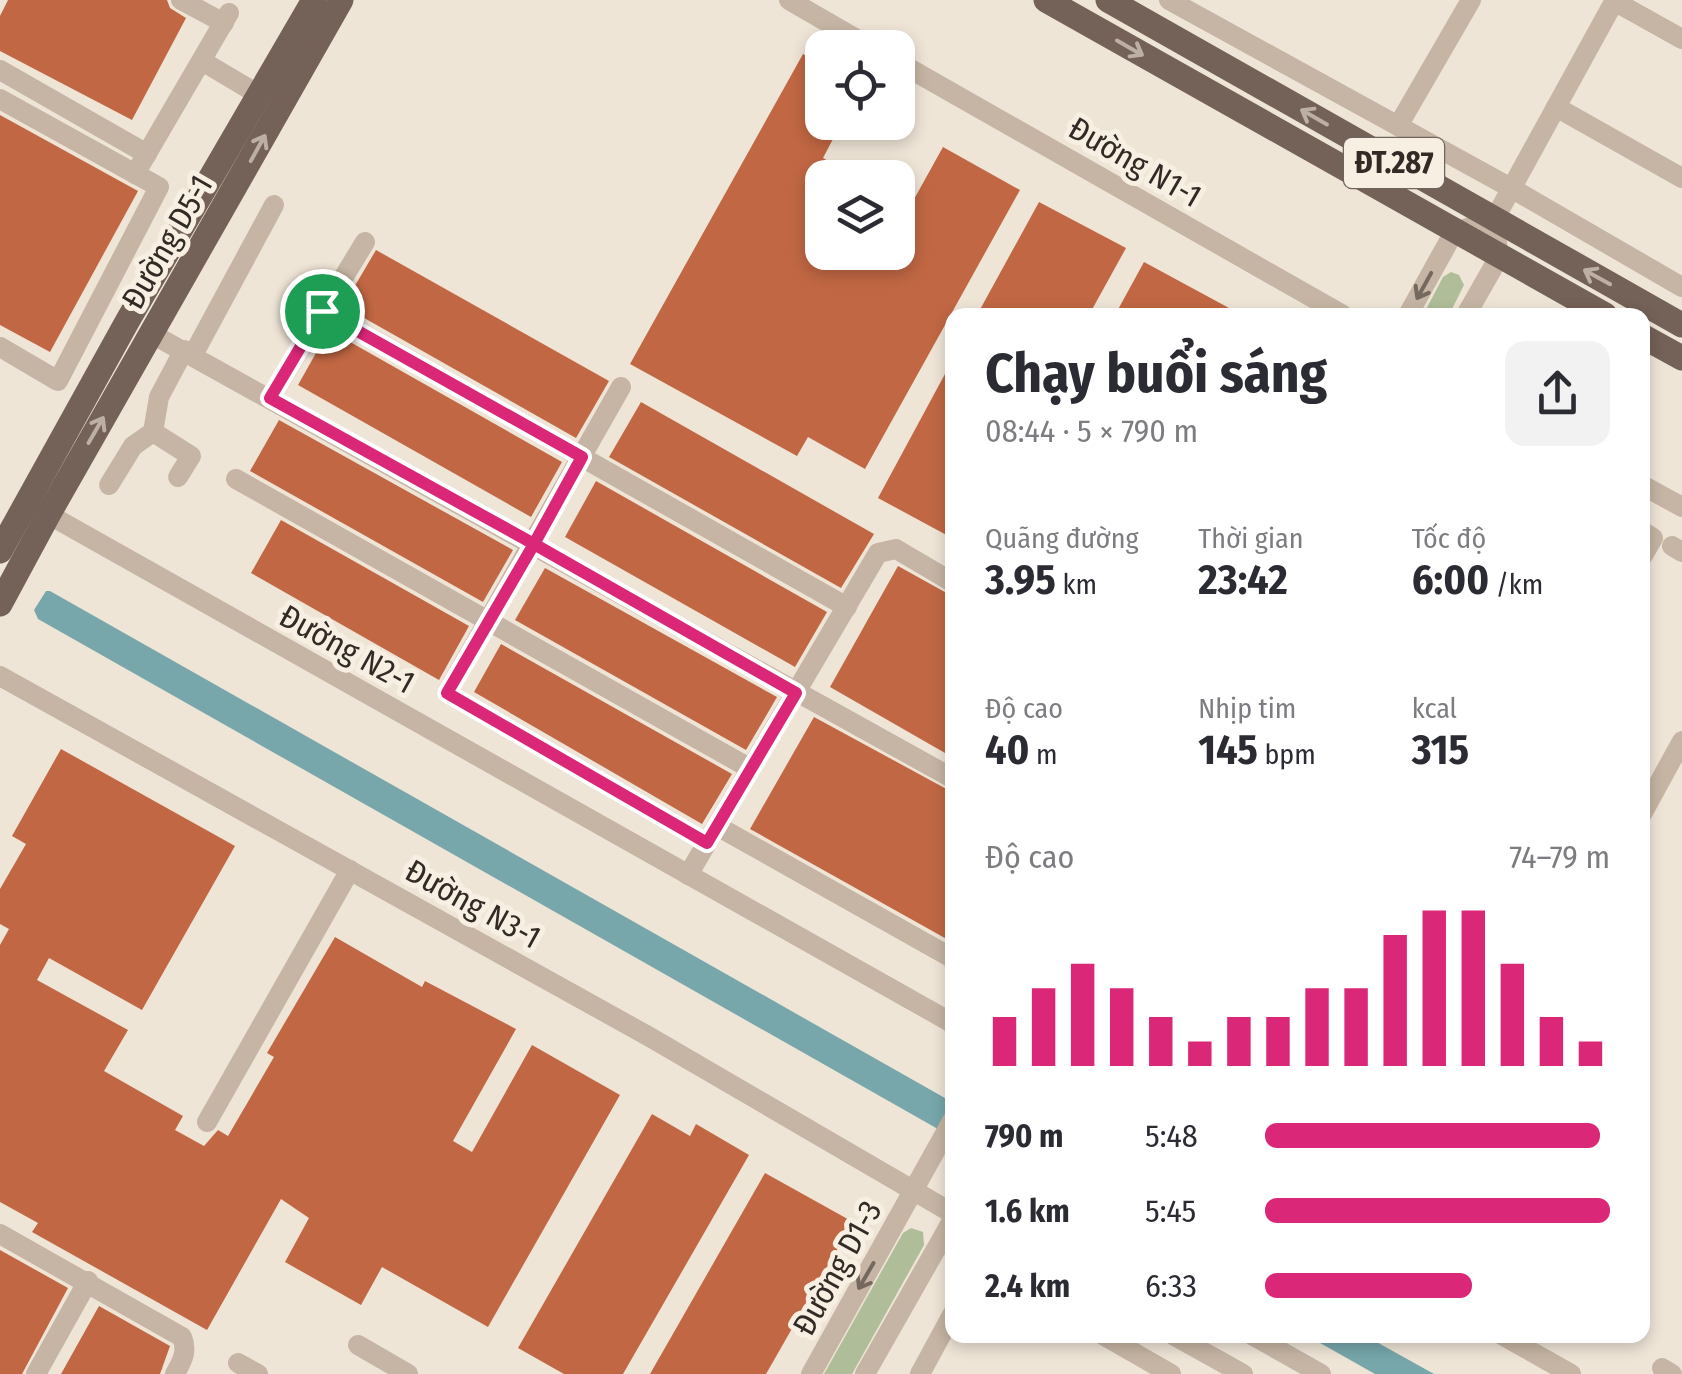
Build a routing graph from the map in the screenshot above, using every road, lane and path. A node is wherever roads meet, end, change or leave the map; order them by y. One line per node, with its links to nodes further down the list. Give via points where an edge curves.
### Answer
1 (182, 0): 12 (street, via 227,18)
2 (342, 0): 37 (main road, Đường D5-1, one-way to 2)
3 (788, 0): 10 (street)
4 (1046, 0): 25 (main road, ĐT.287, one-way to 25)
5 (1108, 0): 24 (main road, ĐT.287, one-way to 5)
6 (1169, 0): 18 (street)
7 (1472, 0): 18 (street)
8 (1614, 1): 11 (street); 17 (street)
9 (305, 3): 15 (main road, Đường D5-1)
10 (840, 30)
11 (1682, 39)
12 (202, 61): 15 (street); 19 (street)
13 (0, 70): 19 (street)
14 (915, 72): 32 (street, Đường N1-1)
15 (260, 95): 30 (main road, Đường D5-1)
16 (0, 99): 20 (street)
17 (1556, 108): 21 (street); 22 (street)
18 (1398, 126): 22 (street)
19 (147, 154): 20 (street)
20 (135, 174): 28 (street, via 158,188)
21 (1682, 178)
22 (1511, 188): 24 (street); 29 (street)
23 (274, 205): 41 (street)
24 (1494, 220): 25 (street); 27 (street); 38 (main road, ĐT.287, one-way to 24)
25 (1454, 232): 27 (main road, ĐT.287); 33 (street, one-way to 33)
26 (365, 242): 36 (street)
27 (1499, 257): 34 (street); 35 (main road, ĐT.287)
28 (120, 263): 30 (street); 31 (street)
29 (1682, 287)
30 (139, 301): 31 (street); 37 (main road); 52 (main road, Đường D5-1)
31 (98, 304): 40 (street, via 58,381)
32 (1331, 308)
33 (1412, 308)
34 (1470, 308)
35 (1592, 308)
36 (322, 311): 44 (street); 46 (street)
37 (157, 325): 41 (street); 52 (main road, Đường D5-1, one-way to 37)
38 (1682, 325)
39 (1650, 340): 42 (main road)
40 (0, 347)
41 (188, 353): 44 (street); 45 (street, via 159,397)
42 (1682, 358)
43 (621, 387): 46 (street)
44 (270, 398): 53 (street)
45 (152, 432): 47 (street, via 191,456); 49 (street, via 133,446)
46 (582, 457): 53 (street); 57 (street)
47 (178, 478)
48 (236, 479): 58 (street)
49 (109, 485)
50 (1651, 489): 51 (street)
51 (1682, 507)
52 (37, 508): 54 (main road); 56 (main road); 67 (street, Đường N2-1)
53 (534, 544): 58 (street); 60 (street)
54 (0, 551)
55 (945, 578): 57 (street, via 885,549)
56 (0, 604)
57 (846, 607): 60 (street)
58 (488, 622): 62 (street); 65 (street, via 447,693)
59 (0, 676): 66 (street, Đường N3-1)
60 (796, 693): 62 (street); 63 (street)
61 (1682, 741): 64 (street)
62 (751, 770): 65 (street)
63 (945, 774)
64 (1650, 799)
65 (712, 835): 67 (street); 68 (street)
66 (350, 870): 70 (street); 72 (street, Đường N3-1)
67 (688, 876): 69 (street, Đường N2-1)
68 (945, 954)
69 (945, 1019)
70 (207, 1122)
71 (945, 1134): 72 (street, Đường D1-3)
72 (914, 1191): 73 (street, Đường N3-1); 88 (street, Đường D1-3, one-way to 88)
73 (945, 1209)
74 (945, 1233): 89 (street)
75 (0, 1234): 76 (street)
76 (88, 1281): 84 (street); 85 (street, via 182,1337 186,1346)
77 (945, 1328): 90 (street)
78 (1117, 1343): 91 (street)
79 (1187, 1343): 92 (street)
80 (1266, 1343): 93 (street)
81 (1516, 1343): 94 (street)
82 (358, 1345): 87 (street)
83 (238, 1362): 86 (street)
84 (36, 1374)
85 (175, 1374)
86 (258, 1374)
87 (408, 1374)
88 (811, 1374)
89 (865, 1374)
90 (920, 1374)
91 (1171, 1374)
92 (1243, 1374)
93 (1321, 1374)
94 (1571, 1374)

